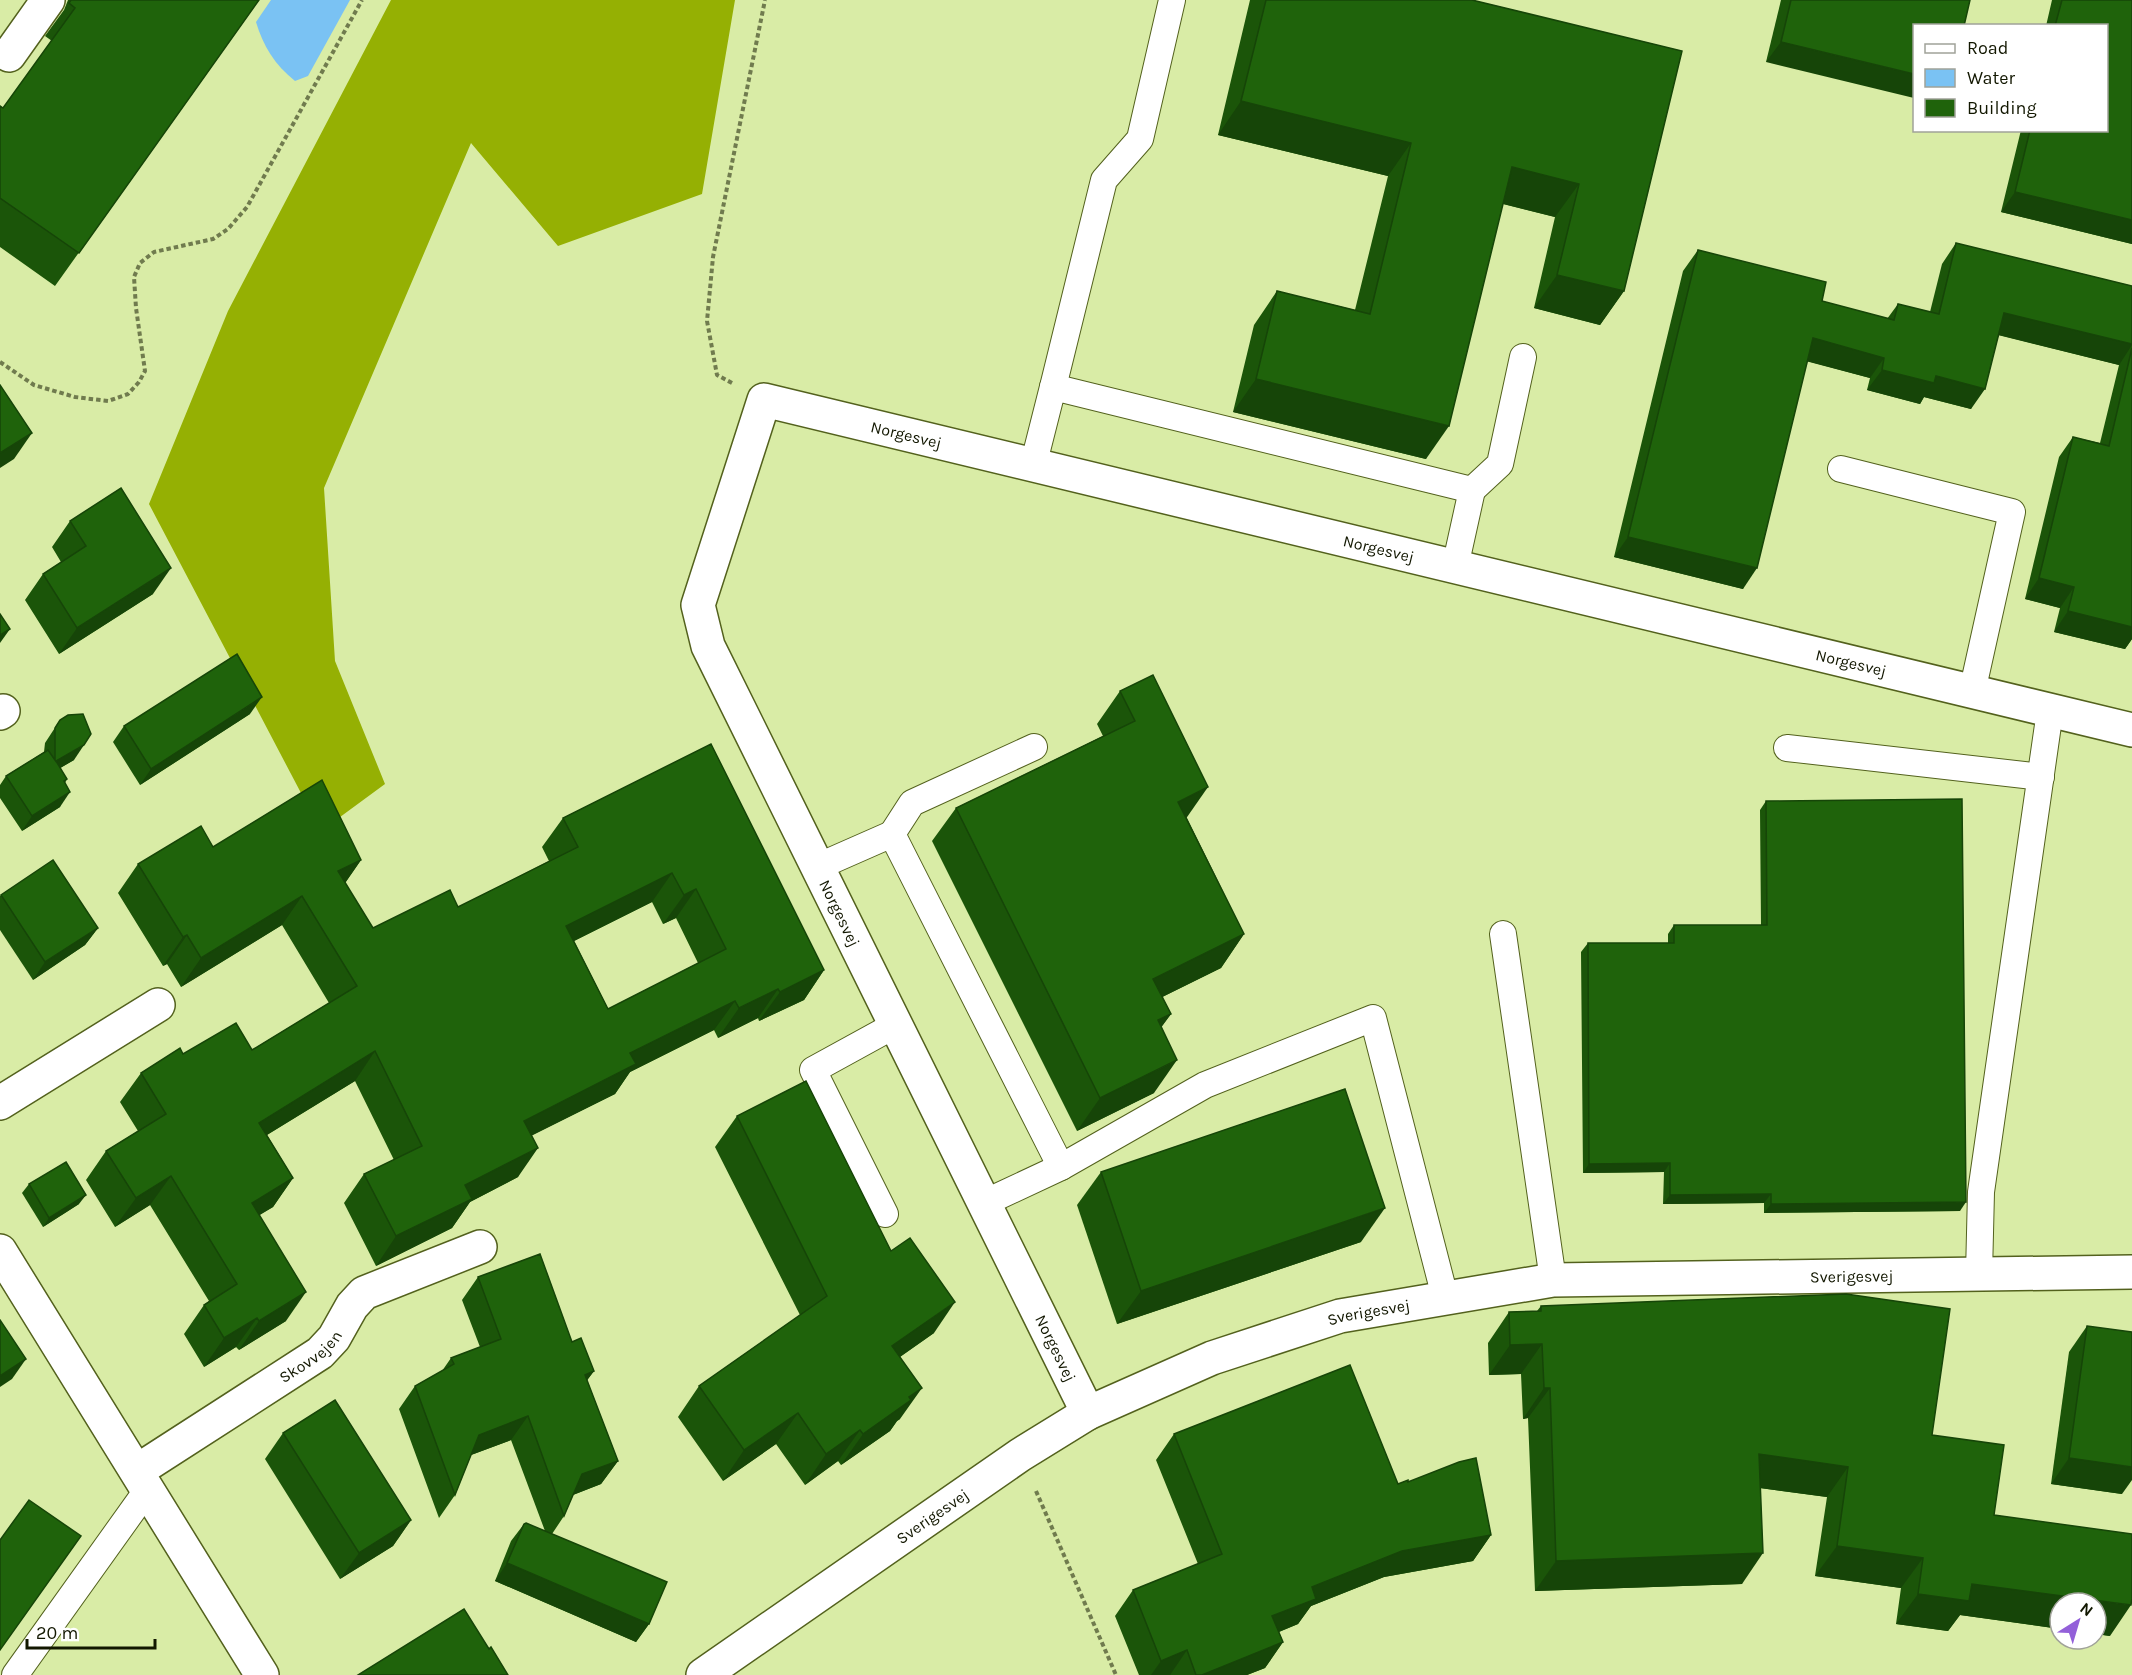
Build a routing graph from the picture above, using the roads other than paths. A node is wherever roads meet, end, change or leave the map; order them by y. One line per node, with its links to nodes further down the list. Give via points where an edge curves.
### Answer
1 (48, 0): 3 (street)
2 (1172, 0): 5 (lane, via 1140,139 1104,180)
3 (9, 55)
4 (1523, 357): 8 (lane, via 1500,464)
5 (1053, 387): 6 (lane); 8 (lane)
6 (1033, 466): 9 (street, Norgesvej); 17 (street, Norgesvej, via 764,400 698,605 708,646)
7 (1841, 469): 10 (lane, via 2012,512)
8 (1472, 490): 9 (lane)
9 (1455, 567): 10 (street, Norgesvej)
10 (1972, 692): 11 (street, Norgesvej)
11 (2050, 711): 12 (street, Norgesvej); 15 (lane)
12 (2132, 730)
13 (1034, 747): 16 (lane, via 912,803)
14 (1787, 748): 15 (lane)
15 (2041, 777): 28 (lane, via 1981,1192)
16 (892, 834): 17 (lane); 22 (lane)
17 (817, 867): 20 (street, Norgesvej)
18 (1503, 934): 29 (lane)
19 (158, 1005): 21 (street)
20 (895, 1025): 23 (street, Norgesvej); 24 (lane, via 813,1070)
21 (0, 1103)
22 (1061, 1167): 23 (lane); 30 (lane, via 1205,1085 1373,1018)
23 (984, 1203): 31 (street, Norgesvej)
24 (885, 1214)
25 (480, 1247): 32 (street, Skovvejen, via 364,1293 320,1353)
26 (0, 1251): 32 (street)
27 (2132, 1272): 28 (street, Sverigesvej)
28 (1979, 1274): 29 (street, Sverigesvej)
29 (1552, 1280): 30 (street, Sverigesvej)
30 (1445, 1297): 31 (street, Sverigesvej, via 1340,1316 1212,1358)
31 (1088, 1413): 35 (street, Sverigesvej, via 1020,1455)
32 (142, 1480): 33 (lane); 34 (street)
33 (15, 1675)
34 (262, 1675)
35 (703, 1675)

